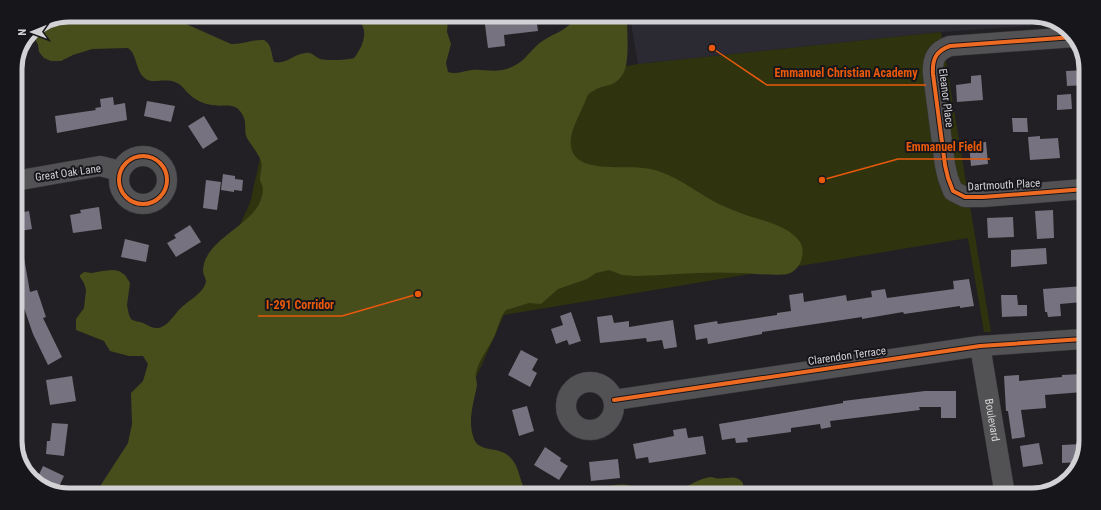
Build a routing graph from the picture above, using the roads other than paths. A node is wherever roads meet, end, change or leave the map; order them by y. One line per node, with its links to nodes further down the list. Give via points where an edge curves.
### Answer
1 (1066, 37): 2 (street, Eleanor Place, via 950,46 938,53 932,63)
2 (945, 165): 5 (street, Dartmouth Place, via 953,191 965,197)
3 (120, 171): 4 (street, Great Oak Lane, via 100,166)
4 (22, 179)
5 (1079, 189)
6 (1079, 339): 7 (street, Clarendon Terrace)
7 (980, 346): 8 (street, Clarendon Terrace); 9 (street, Boulevard)
8 (614, 400)
9 (1004, 488)

